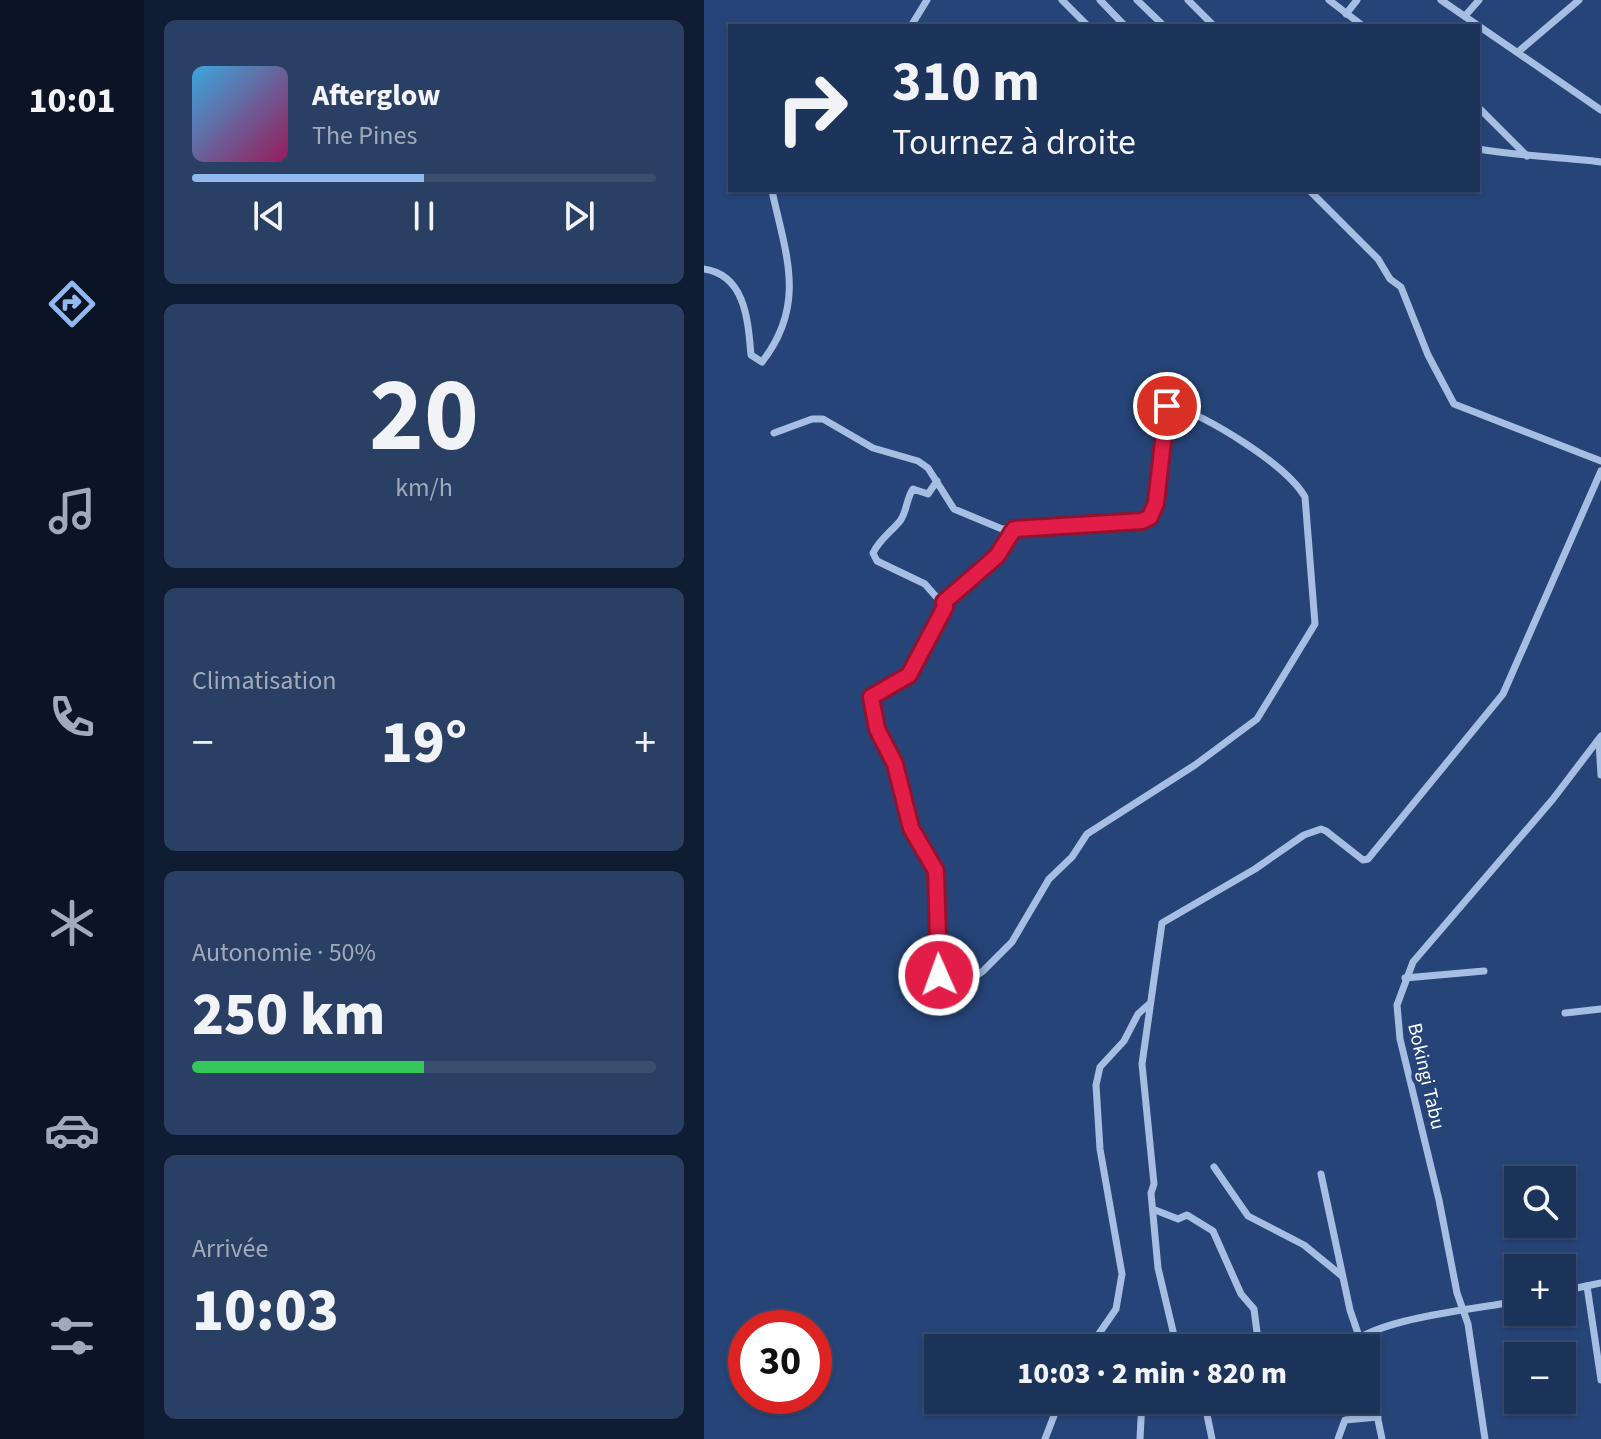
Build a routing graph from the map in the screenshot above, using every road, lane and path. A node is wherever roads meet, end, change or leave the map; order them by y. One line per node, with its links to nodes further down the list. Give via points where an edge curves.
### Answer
1 (927, 0): 13 (street)
2 (1062, 0): 14 (street)
3 (1100, 0): 15 (street)
4 (1137, 0): 16 (street)
5 (1188, 0): 17 (street)
6 (1329, 0): 11 (street)
7 (1357, 0): 11 (street)
8 (1441, 0): 12 (street)
9 (1479, 0): 12 (street)
10 (1579, 0): 21 (street)
11 (1346, 14): 18 (street)
12 (1465, 16): 19 (street)
13 (912, 24)
14 (1086, 24)
15 (1123, 24)
16 (1162, 24)
17 (1212, 24)
18 (1360, 24)
19 (1477, 24)
20 (1480, 26): 21 (street)
21 (1518, 52): 23 (street)
22 (1480, 109): 25 (street)
23 (1601, 110)
24 (1480, 149): 25 (street)
25 (1528, 157): 26 (street)
26 (1601, 162)
27 (772, 192): 29 (street, via 787,257 790,300 784,329 762,362 751,355 743,300 719,273)
28 (1311, 192): 31 (street, via 1401,287 1454,404)
29 (704, 269)
30 (774, 433): 33 (street, via 823,419 873,448 918,461)
31 (1601, 461)
32 (1601, 471): 40 (street, via 1503,694 1368,859 1317,830 1168,918 1162,925)
33 (937, 481): 34 (street, via 958,512); 35 (street, via 930,493 913,489 902,518 873,553 877,561 925,584)
34 (1014, 529): 35 (street, via 997,556); 35 (street, via 1150,517 1156,503 1165,409 1170,405 1186,410 1240,439 1303,493 1315,624 1257,719 1087,834 1049,879 1012,942 946,996 939,977 936,871 911,828 895,764 870,703 872,696 909,675)
35 (944, 602)
36 (1600, 738): 37 (street); 39 (street, Bokingi Tabu)
37 (1601, 775)
38 (1484, 971): 39 (street)
39 (1405, 978): 51 (street, Bokingi Tabu, via 1397,1014 1400,1039)
40 (1150, 1002): 45 (street, via 1142,1064); 52 (street, via 1100,1067 1096,1085 1100,1149 1122,1274 1116,1309)
41 (1601, 1009): 42 (street)
42 (1565, 1013)
43 (1214, 1167): 46 (street, via 1248,1216 1303,1244)
44 (1321, 1174): 46 (street)
45 (1155, 1210): 53 (street, via 1158,1268); 54 (street, via 1178,1219 1187,1215 1213,1231 1241,1294 1254,1309)
46 (1342, 1276): 55 (street)
47 (1601, 1283): 48 (street)
48 (1587, 1286): 49 (street); 57 (street)
49 (1576, 1288)
50 (1504, 1304): 51 (street)
51 (1465, 1312): 56 (street, via 1409,1321); 68 (street, Bokingi Tabu)
52 (1099, 1334)
53 (1174, 1334)
54 (1257, 1334)
55 (1359, 1334)
56 (1372, 1334)
57 (1601, 1380)
58 (1055, 1414): 63 (street)
59 (1141, 1414): 64 (street)
60 (1207, 1414): 65 (street)
61 (1377, 1414): 62 (street)
62 (1378, 1417): 66 (street, via 1345,1420); 67 (street)
63 (1045, 1439)
64 (1139, 1439)
65 (1212, 1439)
66 (1338, 1439)
67 (1382, 1439)
68 (1485, 1439)

